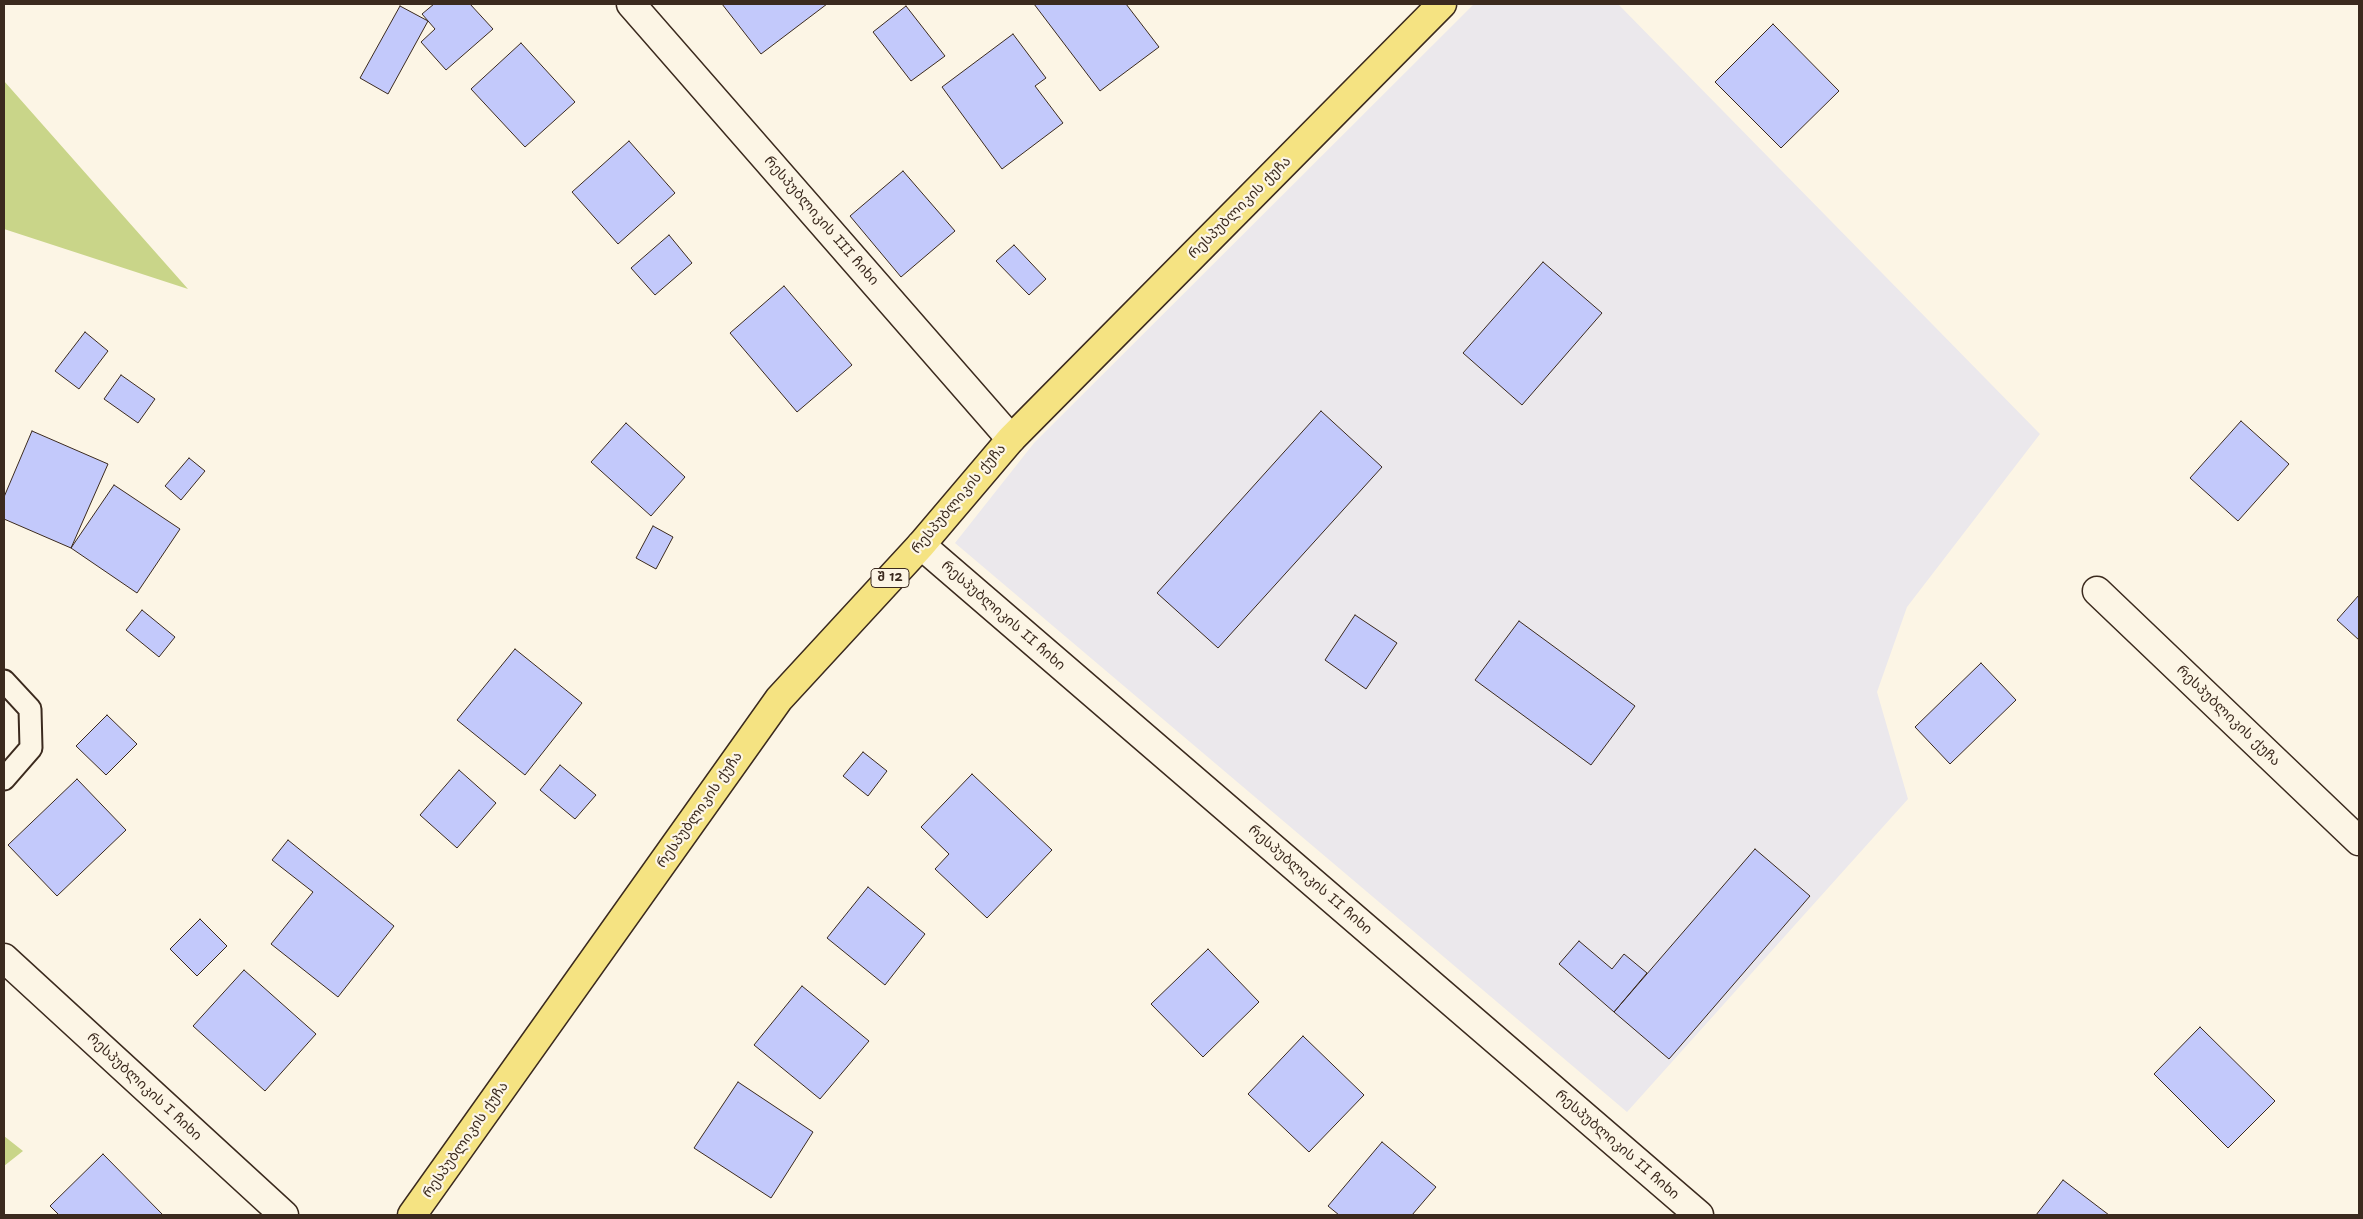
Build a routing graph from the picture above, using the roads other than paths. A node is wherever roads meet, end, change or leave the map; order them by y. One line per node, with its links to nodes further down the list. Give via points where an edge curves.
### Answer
1 (632, 4): 3 (street, რესპუბლიკის III ჩიხი)
2 (1442, 4): 3 (main road, რესპუბლიკის ქუჩა / შ 12)
3 (1011, 439): 4 (main road, რესპუბლიკის ქუჩა / შ 12)
4 (921, 545): 11 (main road, რესპუბლიკის ქუჩა / შ 12, via 779,699); 12 (street, რესპუბლიკის II ჩიხი)
5 (2097, 591): 8 (street, რესპუბლიკის ქუჩა)
6 (4, 681): 7 (lane, via 30,708 31,748)
7 (4, 779)
8 (2359, 841)
9 (4, 958): 10 (street, რესპუბლიკის I ჩიხი)
10 (284, 1215)
11 (412, 1215)
12 (1699, 1215)

